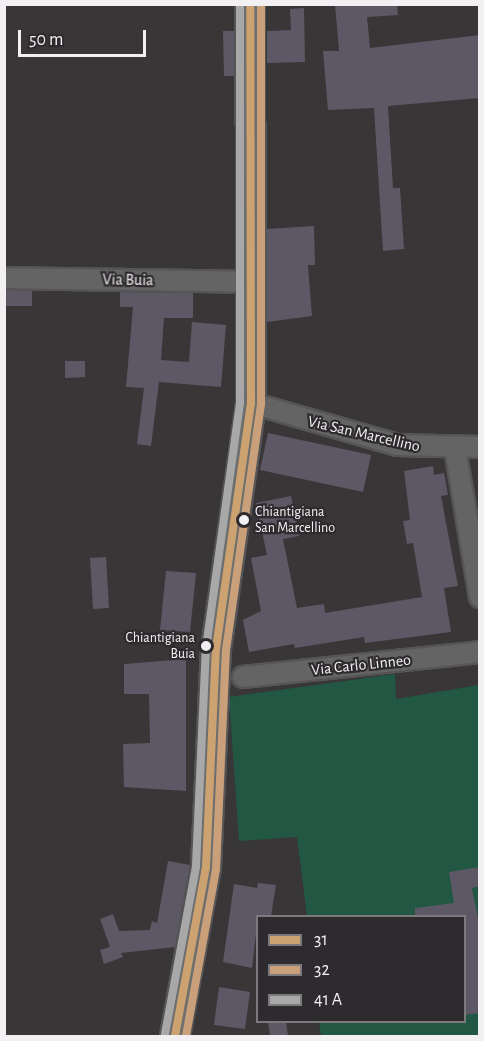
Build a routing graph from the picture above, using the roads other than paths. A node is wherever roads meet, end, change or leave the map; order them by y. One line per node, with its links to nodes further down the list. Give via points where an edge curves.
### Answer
1 (250, 4): 3 (street)
2 (4, 278): 3 (street, Via Buia)
3 (252, 282): 4 (street)
4 (251, 404): 6 (street, Via San Marcellino, via 398,445); 10 (street, via 219,617 203,889)
5 (480, 447): 6 (street, Via San Marcellino)
6 (455, 448): 7 (street)
7 (480, 597)
8 (480, 652): 9 (street, Via Carlo Linneo)
9 (243, 677)
10 (175, 1036)

